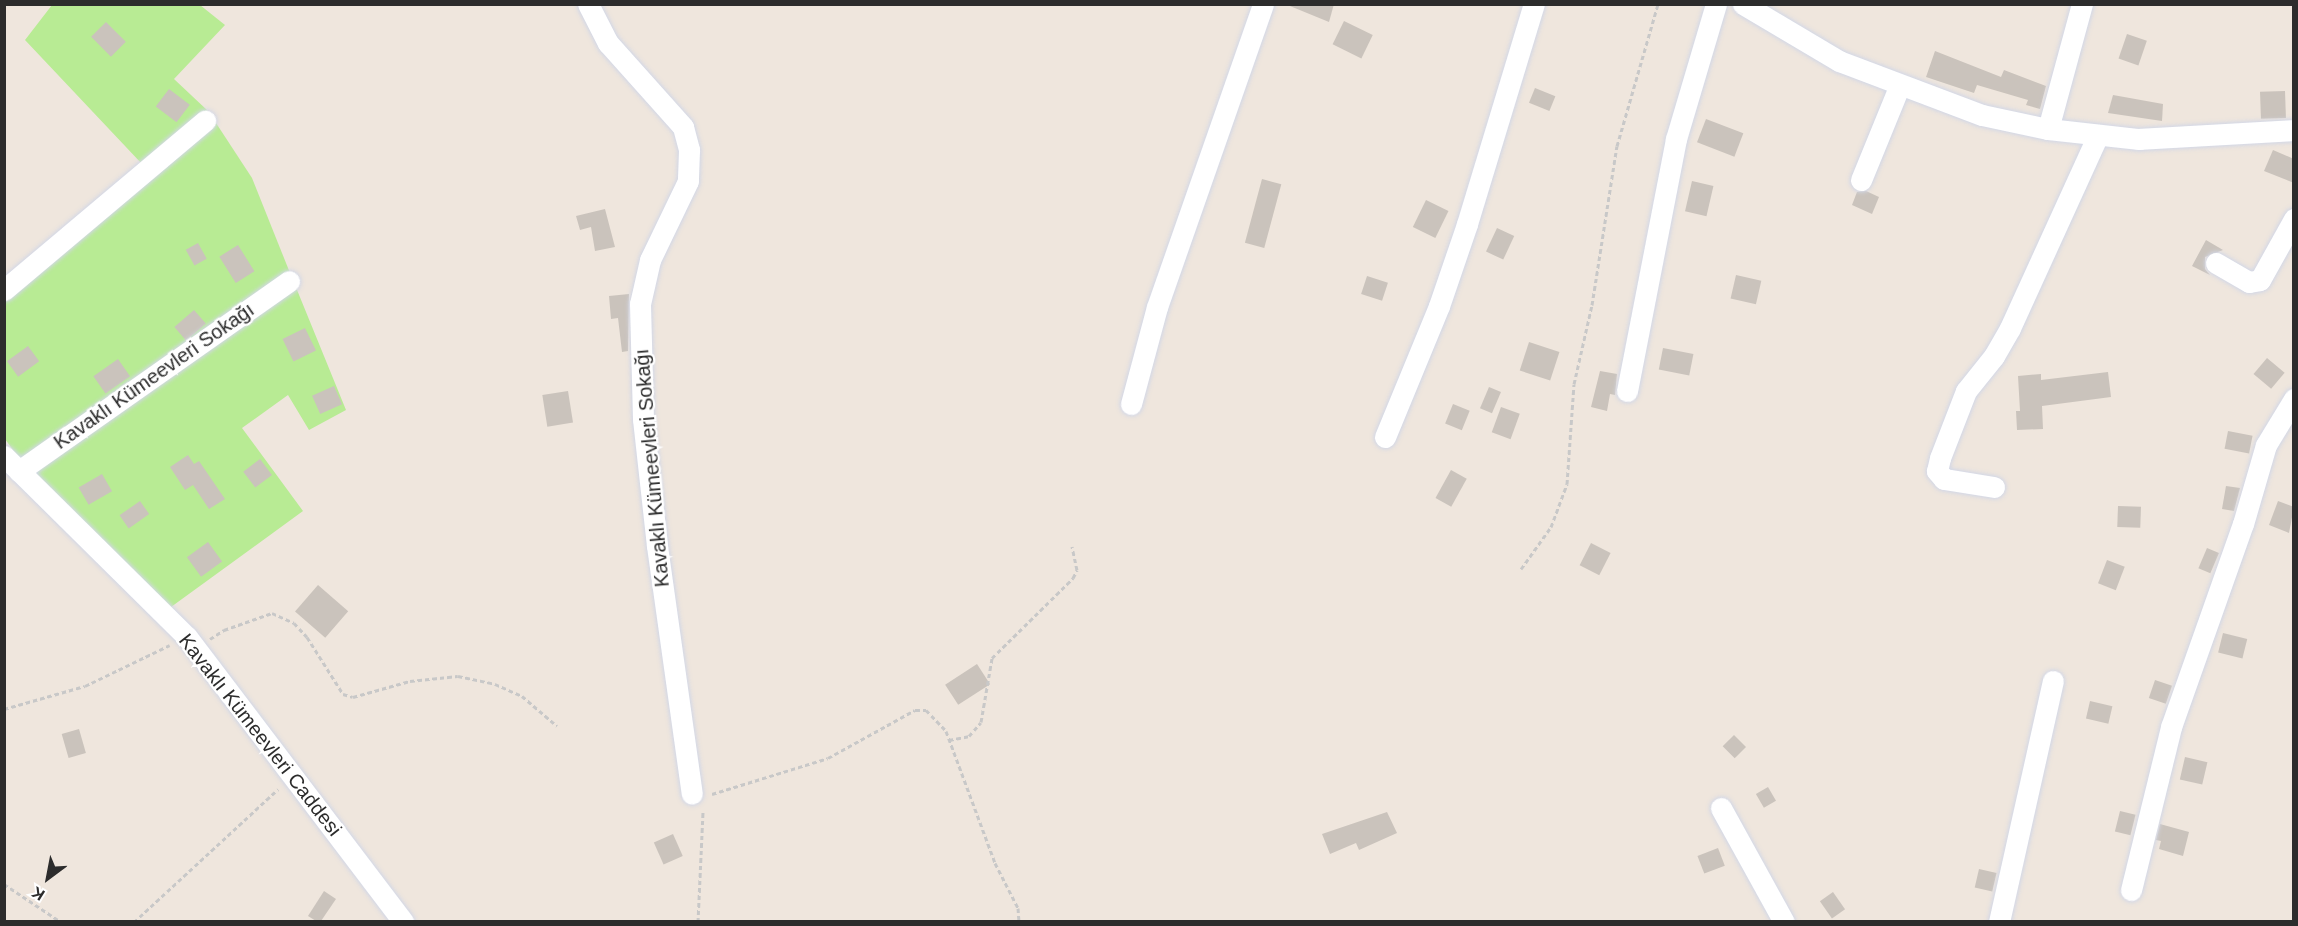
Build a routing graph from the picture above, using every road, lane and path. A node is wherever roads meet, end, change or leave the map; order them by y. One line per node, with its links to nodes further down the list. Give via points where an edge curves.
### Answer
1 (588, 4): 32 (street, Kavaklı Kümeevleri Sokağı, via 608,43 683,127 689,150 688,181 650,260 640,304 644,419 657,546)
2 (1263, 4): 20 (street, via 1157,307)
3 (1534, 4): 21 (street, via 1435,317)
4 (1658, 4): 25 (path, via 1617,146 1592,305 1574,384 1567,484 1551,526)
5 (1716, 4): 18 (street, via 1676,139)
6 (1743, 4): 8 (street, via 1792,37)
7 (2082, 4): 10 (street)
8 (1899, 87): 10 (street, via 1982,115); 13 (street)
9 (205, 121): 17 (street)
10 (2048, 129): 12 (street)
11 (2294, 130): 12 (street, via 2169,139)
12 (2098, 135): 23 (street, via 2010,328 1966,391 1940,458 1937,471 1944,479)
13 (1861, 180)
14 (2294, 219): 15 (street, via 2260,280 2249,282)
15 (2216, 263)
16 (289, 281): 22 (street, Kavaklı Kümeevleri Sokağı)
17 (4, 290)
18 (1628, 391)
19 (2294, 399): 35 (street, via 2266,445 2243,524 2171,727)
20 (1131, 404)
21 (1385, 437)
22 (12, 463): 26 (street, Kavaklı Kümeevleri Caddesi)
23 (1994, 487)
24 (1072, 547): 30 (path, via 1076,564 1073,578 992,658 981,722 969,736)
25 (1521, 569)
26 (192, 643): 28 (path, via 85,686); 29 (path, via 272,612 294,623 307,637 343,694 353,698 410,681 458,676 495,684 522,696); 31 (street, Kavaklı Kümeevleri Caddesi)
27 (2053, 681): 42 (street)
28 (4, 709)
29 (557, 726)
30 (950, 740): 32 (path, via 926,710 915,710 828,758); 40 (path, via 995,863 1018,908)
31 (293, 776): 36 (street, Kavaklı Kümeevleri Caddesi); 38 (path)
32 (700, 797): 39 (path)
33 (1721, 808): 41 (street)
34 (4, 884): 37 (path)
35 (2131, 890)
36 (398, 920)
37 (61, 921)
38 (134, 921)
39 (698, 921)
40 (1019, 921)
41 (1784, 921)
42 (1999, 921)

